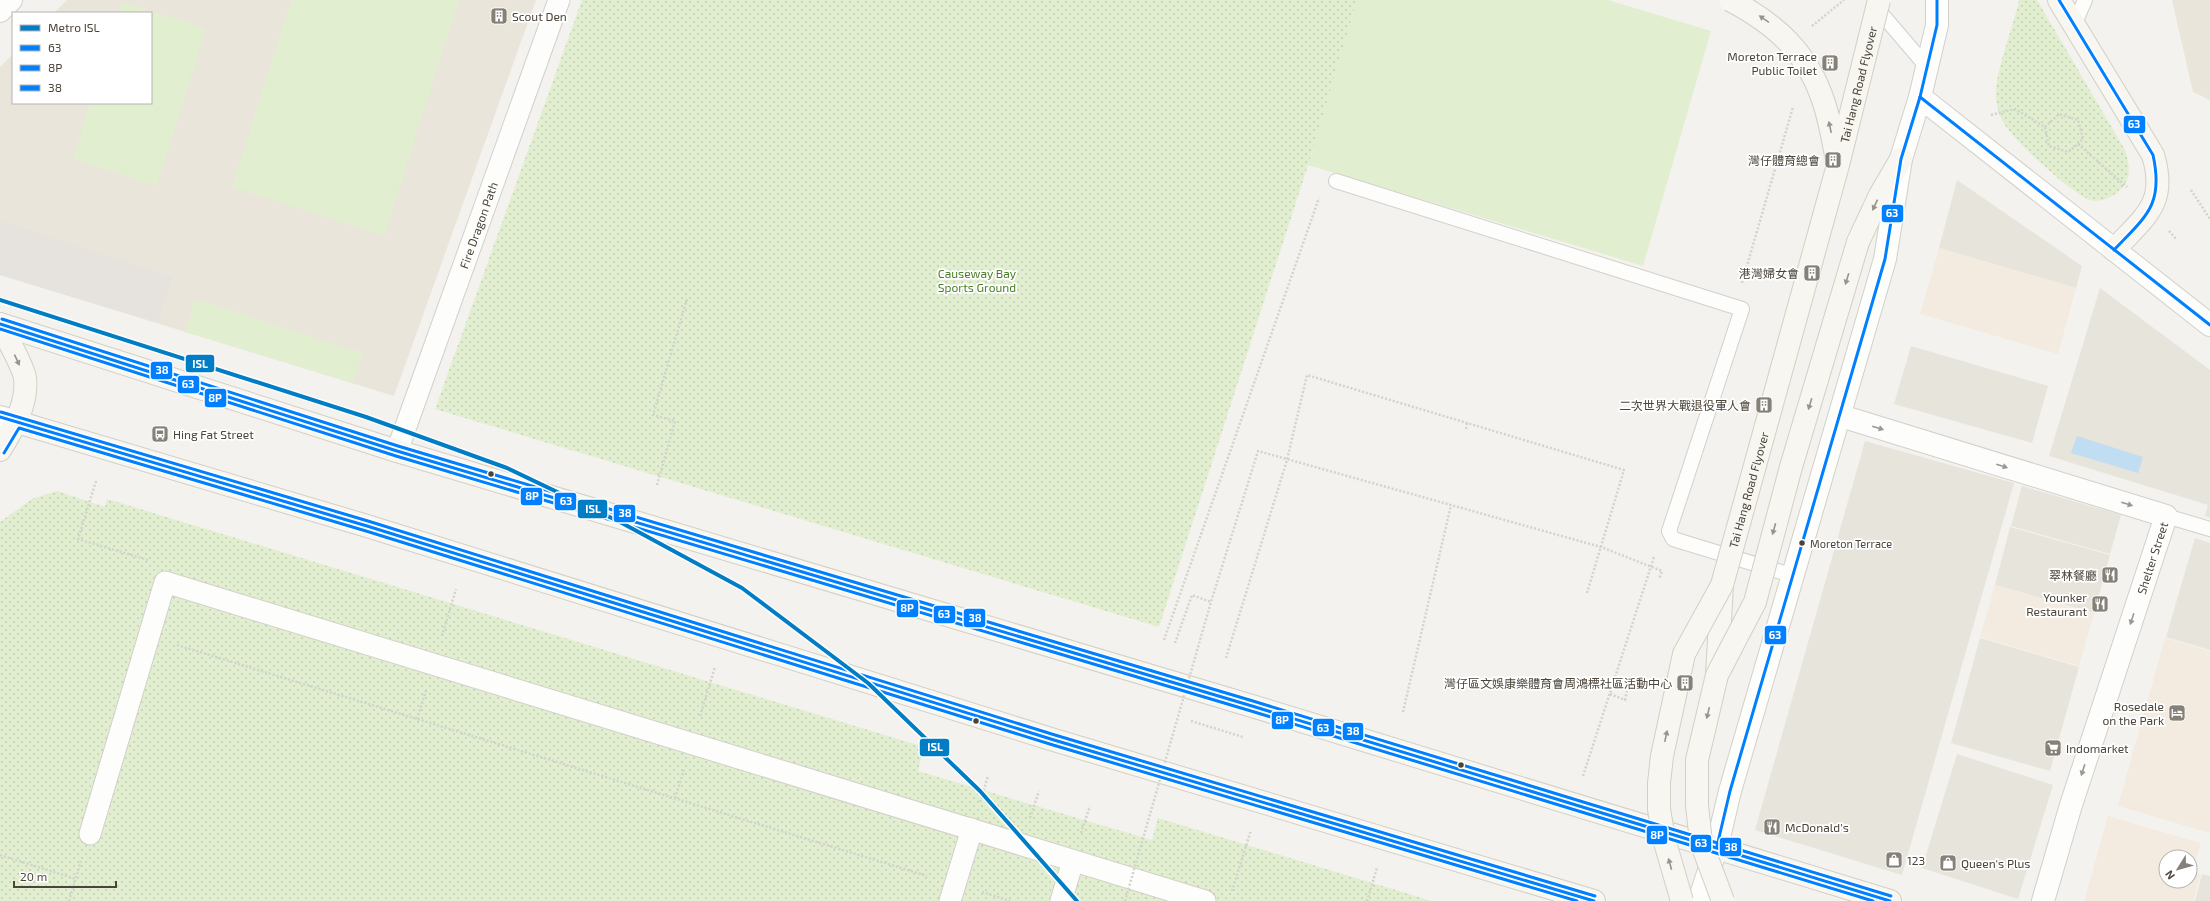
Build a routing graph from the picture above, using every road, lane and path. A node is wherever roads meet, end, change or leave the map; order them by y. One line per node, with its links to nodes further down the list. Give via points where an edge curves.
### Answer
1 (11, 0): 11 (street)
2 (559, 0): 39 (street, Fire Dragon Path)
3 (1730, 0): 22 (main road, one-way to 3, bridge, via 1825,104 1810,70 1783,35 1752,12)
4 (1844, 0): 13 (path)
5 (1868, 0): 14 (lane)
6 (1879, 0): 22 (main road, Tai Hang Road Flyover, bridge)
7 (1883, 0): 14 (lane)
8 (1937, 0): 15 (street, via 1937,26)
9 (2060, 0): 12 (main road)
10 (2085, 0): 12 (lane)
11 (0, 11)
12 (2074, 25): 26 (main road, via 2153,155 2159,174 2157,193)
13 (1810, 28)
14 (1904, 41): 15 (lane)
15 (1927, 67): 16 (street)
16 (1920, 97): 21 (street); 29 (street)
17 (1795, 100): 31 (path)
18 (1991, 115): 19 (path, via 2015,109)
19 (2045, 127): 20 (path, via 2049,146 2068,152); 20 (path, via 2059,114 2078,120 2083,139)
20 (2078, 144): 26 (path)
21 (1901, 159): 34 (street, via 1885,259); 58 (main road, one-way to 58, bridge, via 1880,195 1858,242 1791,467 1755,602)
22 (1838, 165): 51 (main road, Tai Hang Road Flyover, bridge)
23 (1336, 181): 31 (lane)
24 (2191, 190): 27 (path)
25 (1319, 197): 55 (path)
26 (2150, 211): 28 (path); 29 (main road)
27 (2210, 219)
28 (2177, 240)
29 (2114, 250): 33 (street)
30 (687, 299): 42 (path, via 653,415 675,421)
31 (1735, 307): 48 (lane, via 1742,309 1669,531 1673,539)
32 (0, 324): 35 (main road, one-way to 35, via 25,377 25,392); 39 (main road)
33 (2210, 325)
34 (1840, 416): 44 (street, Shelter Street, one-way to 44); 48 (street)
35 (8, 420): 38 (main road); 81 (main road, via 368,526 1054,740)
36 (1467, 423): 37 (path); 40 (path, via 1307,375); 46 (path, via 1624,470)
37 (1466, 429)
38 (0, 450)
39 (397, 451): 64 (main road)
40 (1287, 460): 43 (path, bridge); 53 (path, bridge, via 1258,451); 57 (path)
41 (96, 481): 50 (path, via 78,539 170,567)
42 (657, 486)
43 (1451, 506): 46 (path, bridge); 61 (path)
44 (2166, 516): 45 (lane); 86 (street, Shelter Street, one-way to 86, via 2071,805)
45 (2210, 529)
46 (1601, 547): 49 (path, bridge, via 1662,571); 52 (path)
47 (1656, 551): 60 (path)
48 (1794, 576): 68 (street, via 1730,791)
49 (1659, 579)
50 (165, 582): 54 (street); 65 (street)
51 (1722, 585): 58 (main road, Tai Hang Road Flyover, bridge); 82 (main road, Tai Hang Road Flyover, one-way to 51, bridge, via 1670,866 1659,809 1662,756 1684,654)
52 (1587, 593)
53 (1211, 602): 56 (path, via 1192,595); 78 (path, bridge)
54 (148, 637): 67 (street); 73 (path)
55 (1164, 640)
56 (1175, 643)
57 (1226, 658)
58 (1716, 675): 84 (main road, Tai Hang Road Flyover, one-way to 84, bridge, via 1697,760 1697,804 1701,842)
59 (1627, 691): 60 (path, via 1625,700)
60 (1610, 694): 64 (path)
61 (1403, 712)
62 (1202, 724): 63 (path)
63 (1243, 737)
64 (1574, 803): 68 (main road)
65 (972, 829): 70 (street); 73 (street)
66 (1251, 830): 74 (path)
67 (90, 834): 72 (path)
68 (1717, 846): 83 (street); 85 (main road)
69 (0, 855): 72 (path)
70 (1073, 861): 77 (street); 79 (street)
71 (1377, 868): 80 (path)
72 (76, 879): 75 (path)
73 (953, 893): 76 (path)
74 (1232, 894)
75 (69, 901)
76 (1010, 901)
77 (1061, 901)
78 (1124, 901)
79 (1206, 901)
80 (1367, 901)
81 (1594, 901)
82 (1682, 901)
83 (1699, 901)
84 (1723, 901)
85 (1890, 901)
86 (2043, 901)

